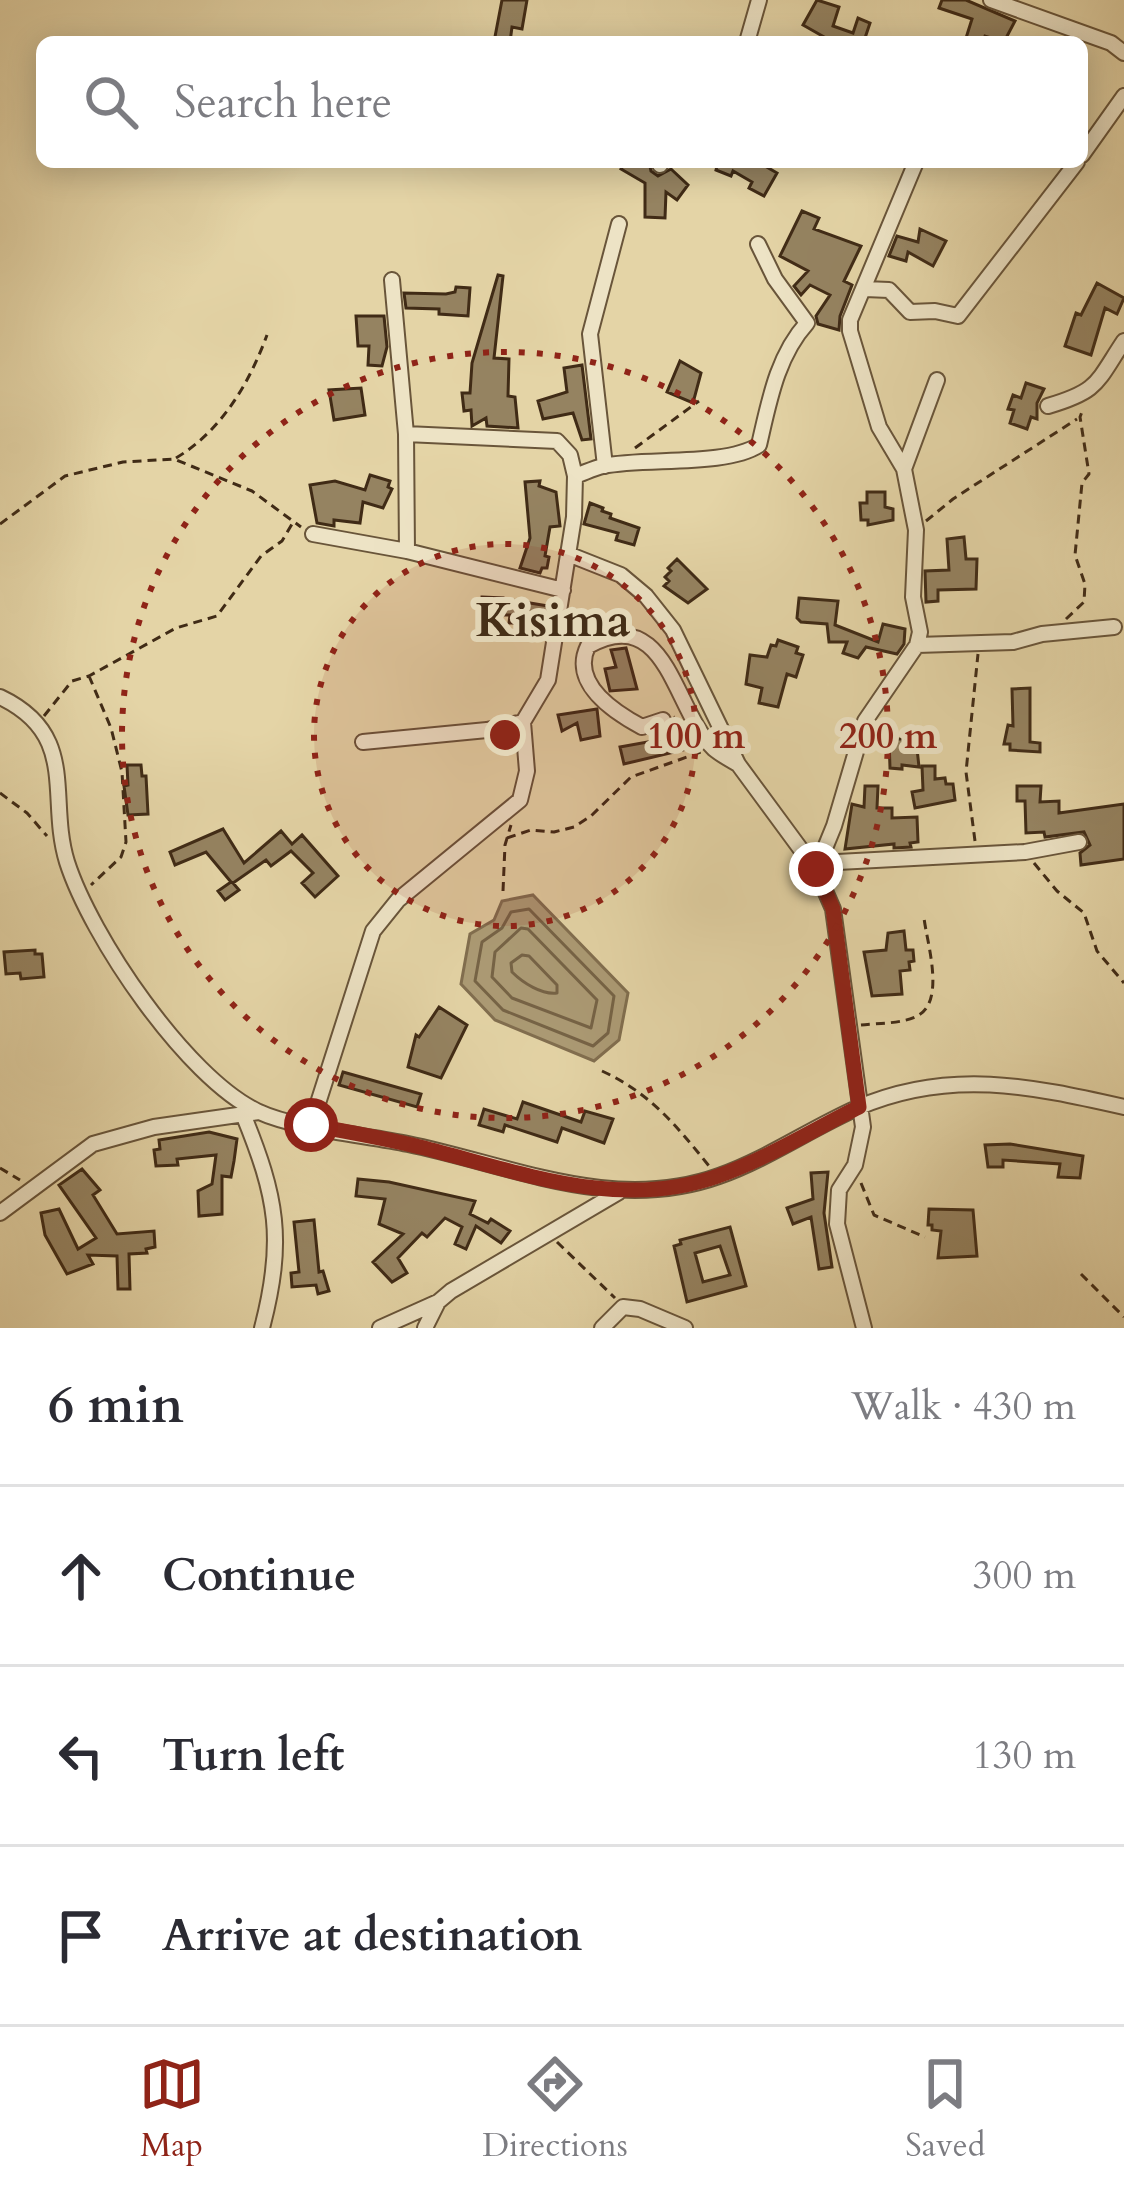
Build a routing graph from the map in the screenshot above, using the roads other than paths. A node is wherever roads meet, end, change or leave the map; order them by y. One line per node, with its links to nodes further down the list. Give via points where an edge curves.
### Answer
1 (759, 0): 3 (street)
2 (991, 0): 4 (street)
3 (749, 36)
4 (1124, 52)
5 (1124, 96): 6 (street)
6 (1088, 146)
7 (913, 168): 12 (street)
8 (1072, 168): 12 (street, via 958,316 910,312 889,290)
9 (619, 224): 17 (street, via 590,334)
10 (758, 244): 17 (street, via 807,323 772,388 759,445)
11 (392, 280): 16 (street)
12 (865, 289): 18 (street, via 850,332 879,427)
13 (1124, 341): 15 (street, via 1094,387)
14 (937, 380): 18 (street)
15 (1048, 406)
16 (406, 434): 19 (street, via 557,441); 21 (street)
17 (610, 465): 19 (street)
18 (904, 469): 25 (street, via 916,530)
19 (575, 476): 22 (street)
20 (313, 534): 21 (street)
21 (407, 551): 23 (street)
22 (568, 554): 23 (street); 30 (street, via 621,575 646,596 673,631)
23 (563, 590): 28 (street, via 548,680)
24 (1114, 628): 25 (street)
25 (917, 645): 32 (street, via 865,722)
26 (0, 697): 35 (street, via 39,722 59,784 66,858 114,956 157,1017)
27 (663, 721): 30 (street, via 642,727 602,700 585,668 588,646 620,634 646,644 712,748)
28 (523, 722): 29 (street); 36 (street, via 520,800 398,900 373,931)
29 (363, 742)
30 (738, 764): 32 (street)
31 (1079, 842): 32 (street)
32 (817, 866): 33 (street, via 833,909)
33 (859, 1107): 34 (street, via 905,1092 1023,1084); 37 (street, via 718,1177); 45 (street, via 862,1145 839,1190 837,1224)
34 (1124, 1107)
35 (251, 1113): 36 (street); 38 (street, via 93,1144); 40 (street, via 273,1195 273,1285)
36 (311, 1125): 37 (street)
37 (619, 1192): 39 (street)
38 (0, 1214)
39 (438, 1301): 41 (street); 42 (street)
40 (262, 1328)
41 (380, 1328)
42 (425, 1328)
43 (602, 1328): 44 (street, via 623,1307)
44 (685, 1328)
45 (864, 1328)

